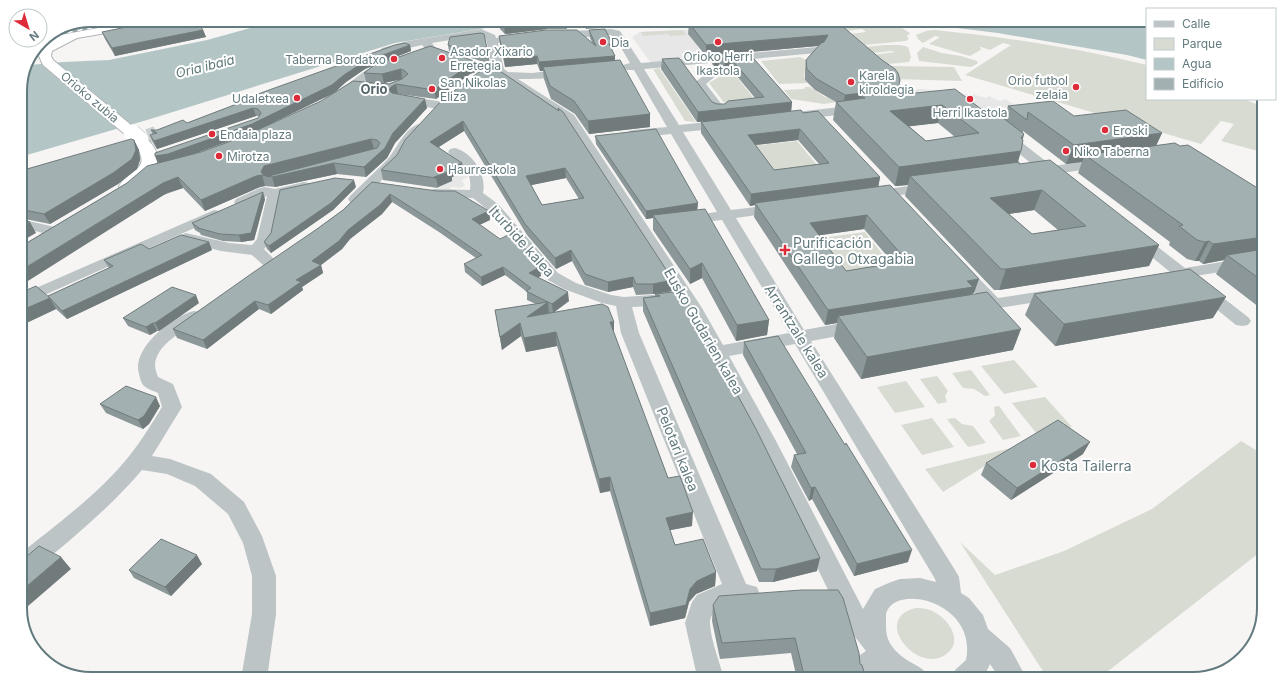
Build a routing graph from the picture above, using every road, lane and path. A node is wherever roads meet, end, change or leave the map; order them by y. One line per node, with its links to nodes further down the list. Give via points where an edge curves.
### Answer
1 (121, 27): 4 (highway)
2 (547, 33): 14 (street, Arrantzale kalea, via 616,33)
3 (532, 35): 6 (street)
4 (72, 36): 5 (highway); 11 (highway, via 46,49)
5 (54, 39)
6 (493, 40): 7 (street, via 481,32); 17 (street)
7 (428, 46): 9 (street, via 394,47); 10 (street); 17 (street, Eusko Gudarien kalea, via 479,67)
8 (817, 50): 13 (street)
9 (375, 54)
10 (417, 54)
11 (40, 58): 50 (highway, Orioko zubia, via 148,149 155,163)
12 (397, 61): 20 (street, via 370,72)
13 (718, 65): 14 (street); 26 (street, via 700,83)
14 (638, 66): 15 (street); 33 (street, Arrantzale kalea)
15 (614, 68)
16 (577, 71): 19 (street)
17 (503, 73): 18 (street); 19 (street, Eusko Gudarien kalea)
18 (475, 77)
19 (527, 80): 70 (street, Eusko Gudarien kalea, via 590,139 647,225)
20 (352, 86): 21 (street); 24 (street)
21 (368, 87)
22 (448, 96): 27 (street)
23 (398, 100): 27 (street)
24 (328, 102)
25 (872, 108): 28 (street)
26 (720, 110)
27 (432, 113): 41 (street, via 401,147 393,161)
28 (818, 114): 29 (street); 31 (street)
29 (781, 118)
30 (736, 123): 33 (street)
31 (828, 125)
32 (993, 126): 37 (street)
33 (676, 130): 34 (street); 55 (street, Arrantzale kalea)
34 (618, 136)
35 (455, 152): 49 (street, Iturbide kalea, via 464,158 477,179 479,186)
36 (1115, 162): 37 (street)
37 (1050, 171): 39 (street); 43 (street)
38 (302, 173): 46 (street)
39 (1032, 174)
40 (878, 180): 48 (street)
41 (364, 182): 45 (street); 54 (street)
42 (316, 183): 46 (street)
43 (1066, 184)
44 (946, 185): 48 (street)
45 (392, 186)
46 (274, 187): 61 (street); 63 (street, via 264,240)
47 (419, 190): 49 (street, Iturbide kalea, via 439,194)
48 (891, 193): 51 (street); 52 (street)
49 (476, 194): 72 (street, Iturbide kalea, via 493,207 552,276 591,294)
50 (112, 196)
51 (859, 197)
52 (902, 204)
53 (791, 206): 55 (street)
54 (344, 209)
55 (726, 214): 57 (street); 78 (street, Arrantzale kalea)
56 (70, 221): 59 (highway)
57 (668, 222)
58 (27, 225): 59 (street)
59 (54, 231): 62 (highway)
60 (1128, 231): 67 (street)
61 (172, 234): 63 (street, via 222,248); 71 (street)
62 (33, 244)
63 (256, 250): 66 (street)
64 (950, 258): 73 (street)
65 (1257, 261): 67 (street)
66 (269, 263)
67 (1183, 273): 68 (street); 76 (street)
68 (1163, 276)
69 (1074, 291): 73 (street)
70 (686, 295): 72 (street, Iturbide kalea, via 653,301); 79 (street, Eusko Gudarien kalea)
71 (27, 298)
72 (624, 302): 83 (street, Pelotari kalea, via 630,333)
73 (994, 303): 75 (street)
74 (205, 308): 80 (street, via 158,342 150,353 146,367 150,381 166,389 172,407)
75 (958, 310)
76 (1242, 320)
77 (872, 324): 78 (street)
78 (800, 336): 79 (street); 84 (street, Arrantzale kalea, via 947,577)
79 (718, 352): 86 (street, Eusko Gudarien kalea, via 766,441 830,593 852,615)
80 (137, 461): 81 (street, via 107,495); 87 (street, via 170,467 203,480 236,508 254,543 264,576 264,614)
81 (27, 562)
82 (771, 594): 83 (street)
83 (739, 595): 88 (street, via 724,594 706,602 702,610 697,623)
84 (949, 598): 85 (street, via 970,617); 86 (street, via 927,589 909,587 893,591 881,600 874,612 872,627)
85 (980, 637): 91 (street, via 980,660); 92 (street, via 1001,657)
86 (880, 651): 89 (street, via 867,665); 90 (street, Eusko Gudarien kalea)
87 (255, 672)
88 (709, 672)
89 (868, 672)
90 (901, 672)
91 (972, 672)
92 (1010, 672)

